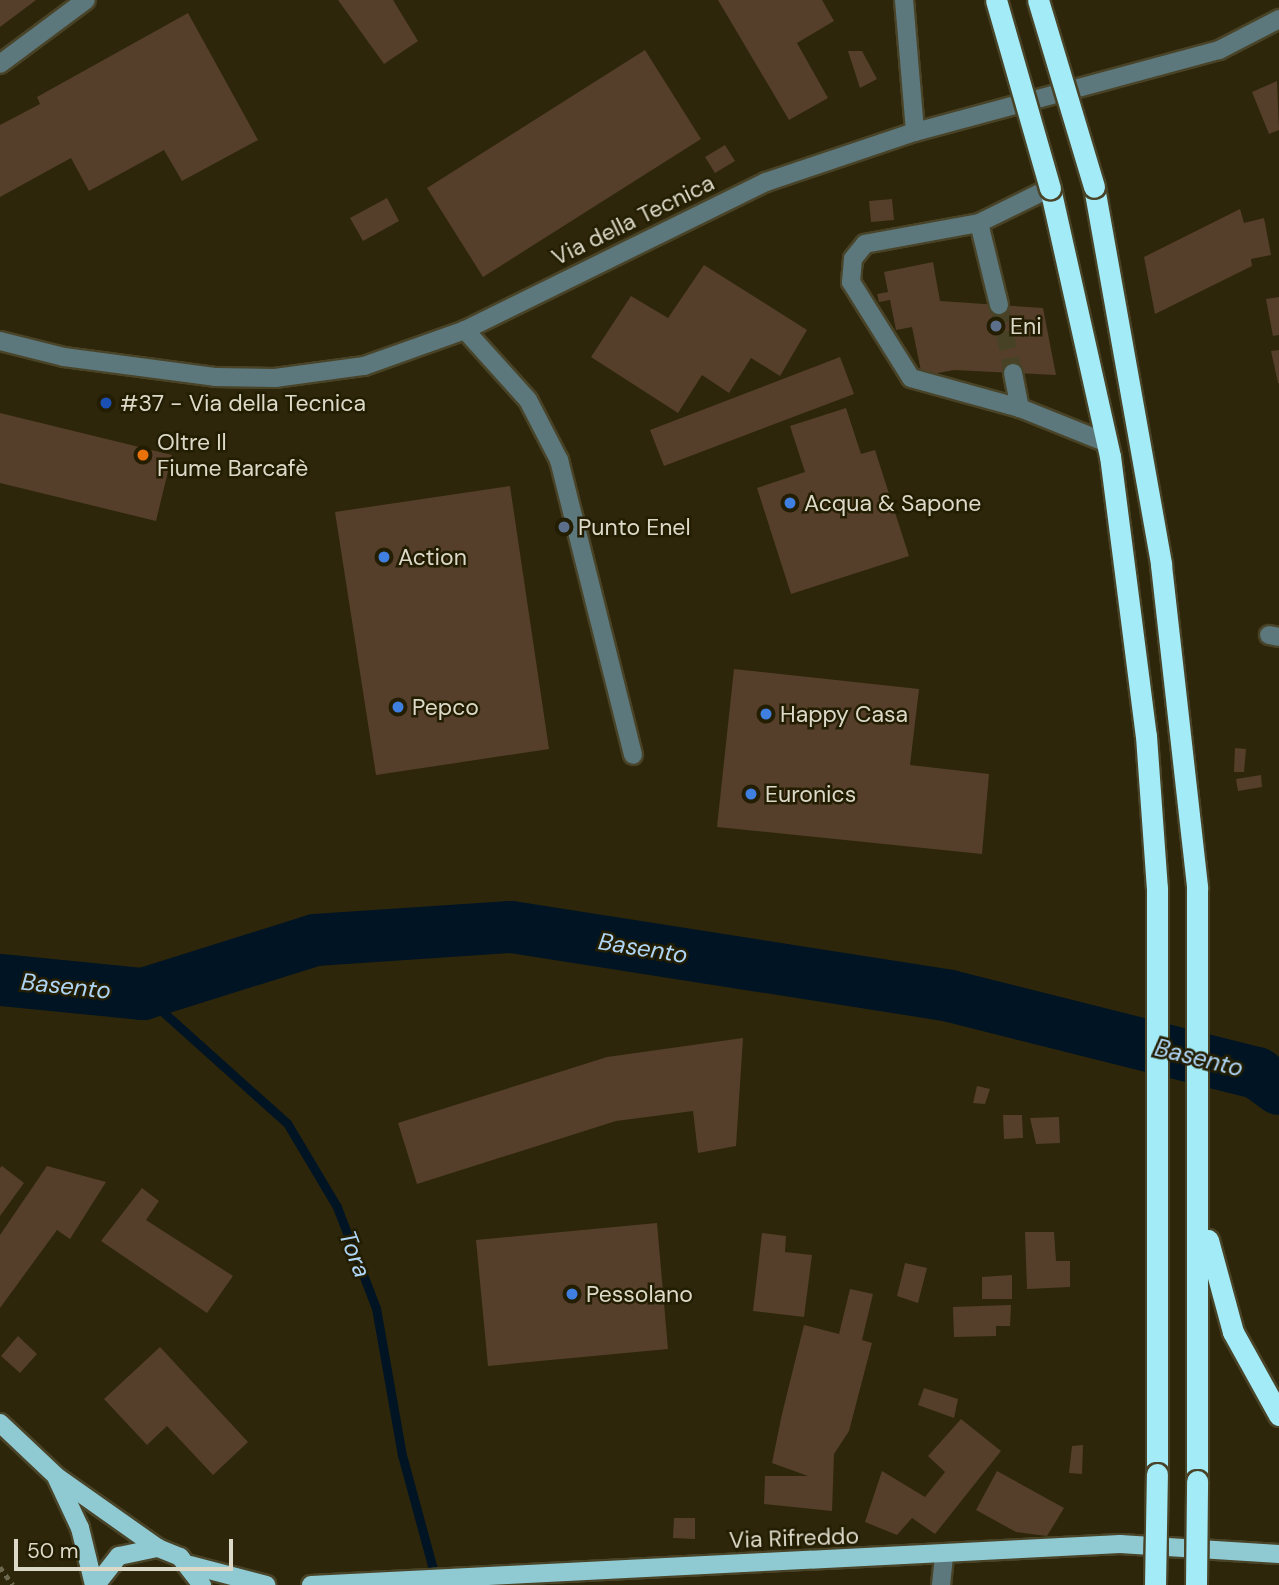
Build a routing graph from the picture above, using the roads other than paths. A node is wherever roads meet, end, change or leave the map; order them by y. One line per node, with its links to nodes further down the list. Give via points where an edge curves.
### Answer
1 (86, 0): 6 (street)
2 (904, 0): 7 (street)
3 (996, 0): 8 (highway, bridge)
4 (1038, 0): 17 (highway, bridge, via 1094,187 1161,565 1197,887)
5 (1279, 19): 7 (street, Via della Tecnica, via 1219,50)
6 (0, 64)
7 (915, 132): 11 (street, Via della Tecnica, via 766,182)
8 (1050, 188): 9 (street); 15 (highway)
9 (979, 223): 10 (street); 14 (street, via 865,244 853,259 851,282 911,378)
10 (999, 305)
11 (465, 330): 12 (street, Via della Tecnica, via 365,366 275,378 137,368); 16 (street, via 528,400 559,460)
12 (0, 341)
13 (1013, 373): 14 (street)
14 (1020, 408): 15 (street)
15 (1107, 443): 30 (highway, bridge, via 1146,736 1157,888 1161,1190)
16 (633, 755)
17 (1199, 1195): 18 (highway, via 1217,1287); 31 (highway, bridge)
18 (1279, 1415)
19 (0, 1423): 20 (main road)
20 (56, 1476): 21 (main road); 25 (main road, via 80,1528)
21 (158, 1548): 24 (main road); 25 (main road, via 119,1556)
22 (1279, 1554): 23 (main road, Via Rifreddo, via 1120,1544)
23 (944, 1556): 28 (main road, Via Rifreddo); 29 (street)
24 (190, 1565): 26 (main road); 27 (main road)
25 (95, 1585)
26 (202, 1585)
27 (266, 1585)
28 (311, 1585)
29 (941, 1585)
30 (1155, 1585)
31 (1196, 1585)

